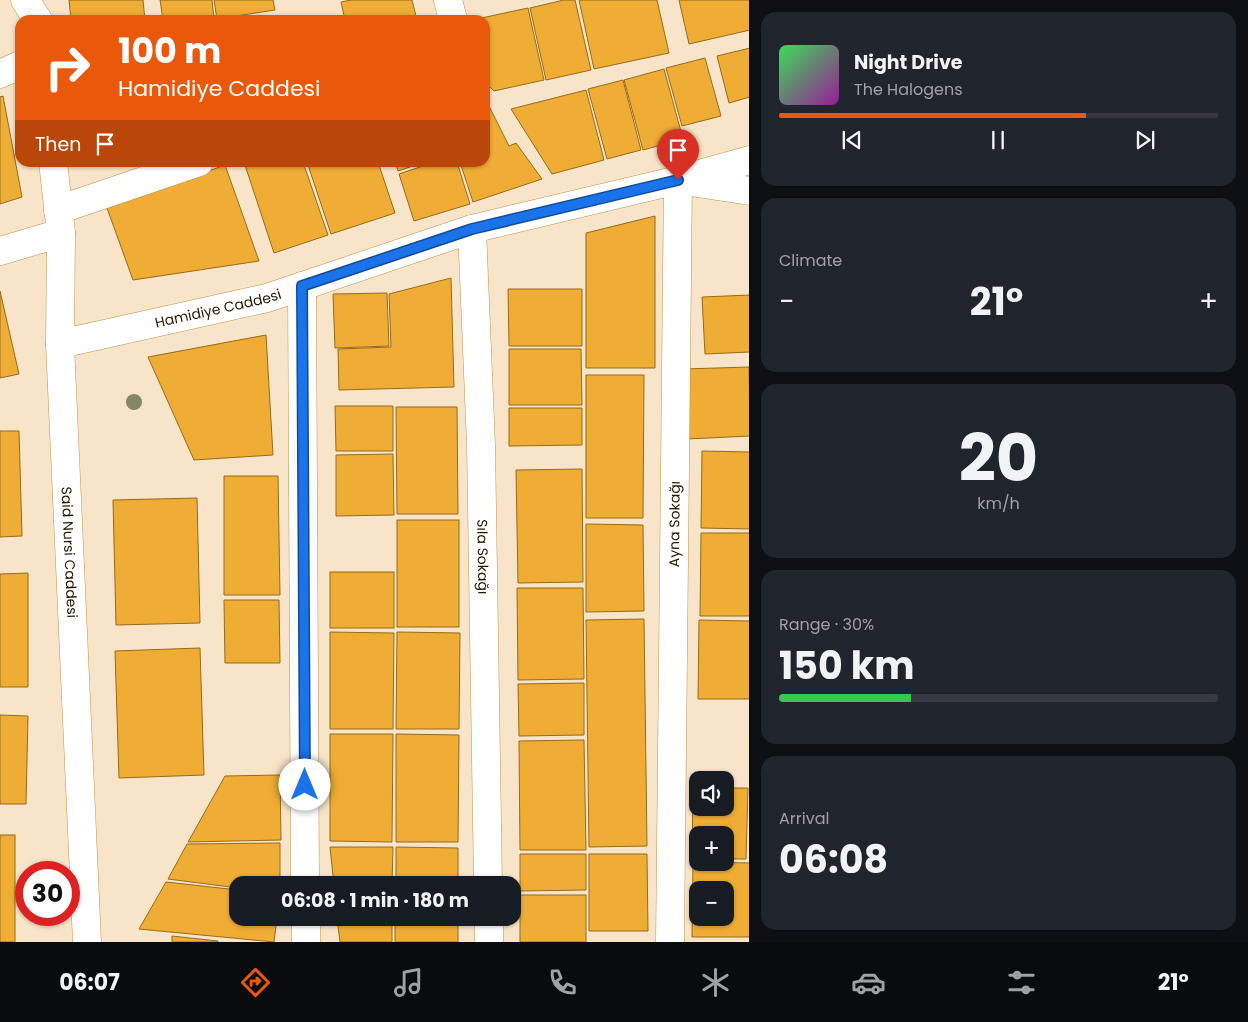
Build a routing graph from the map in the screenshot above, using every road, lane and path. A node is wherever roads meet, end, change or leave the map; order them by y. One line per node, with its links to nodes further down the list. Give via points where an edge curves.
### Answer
1 (25, 0): 4 (street)
2 (37, 0): 5 (street)
3 (448, 0): 6 (street)
4 (36, 15)
5 (38, 15)
6 (452, 15)
7 (15, 67): 8 (street)
8 (0, 74)
9 (749, 160): 12 (street, Hamidiye Caddesi)
10 (54, 167): 14 (street, Said Nursi Caddesi)
11 (187, 167): 14 (street)
12 (678, 180): 13 (street); 15 (street, Hamidiye Caddesi); 26 (street, Ayna Sokağı)
13 (749, 191)
14 (59, 221): 16 (street); 18 (street, Said Nursi Caddesi)
15 (472, 229): 17 (street, Hamidiye Caddesi); 20 (street, Sıla Sokağı, via 481,455)
16 (0, 251)
17 (302, 286): 18 (street, Hamidiye Caddesi, via 267,298); 19 (street)
18 (60, 344): 23 (street, Said Nursi Caddesi)
19 (306, 876)
20 (488, 876)
21 (306, 926): 24 (street)
22 (489, 926): 25 (street)
23 (87, 942)
24 (306, 942)
25 (489, 942)
26 (670, 942)

